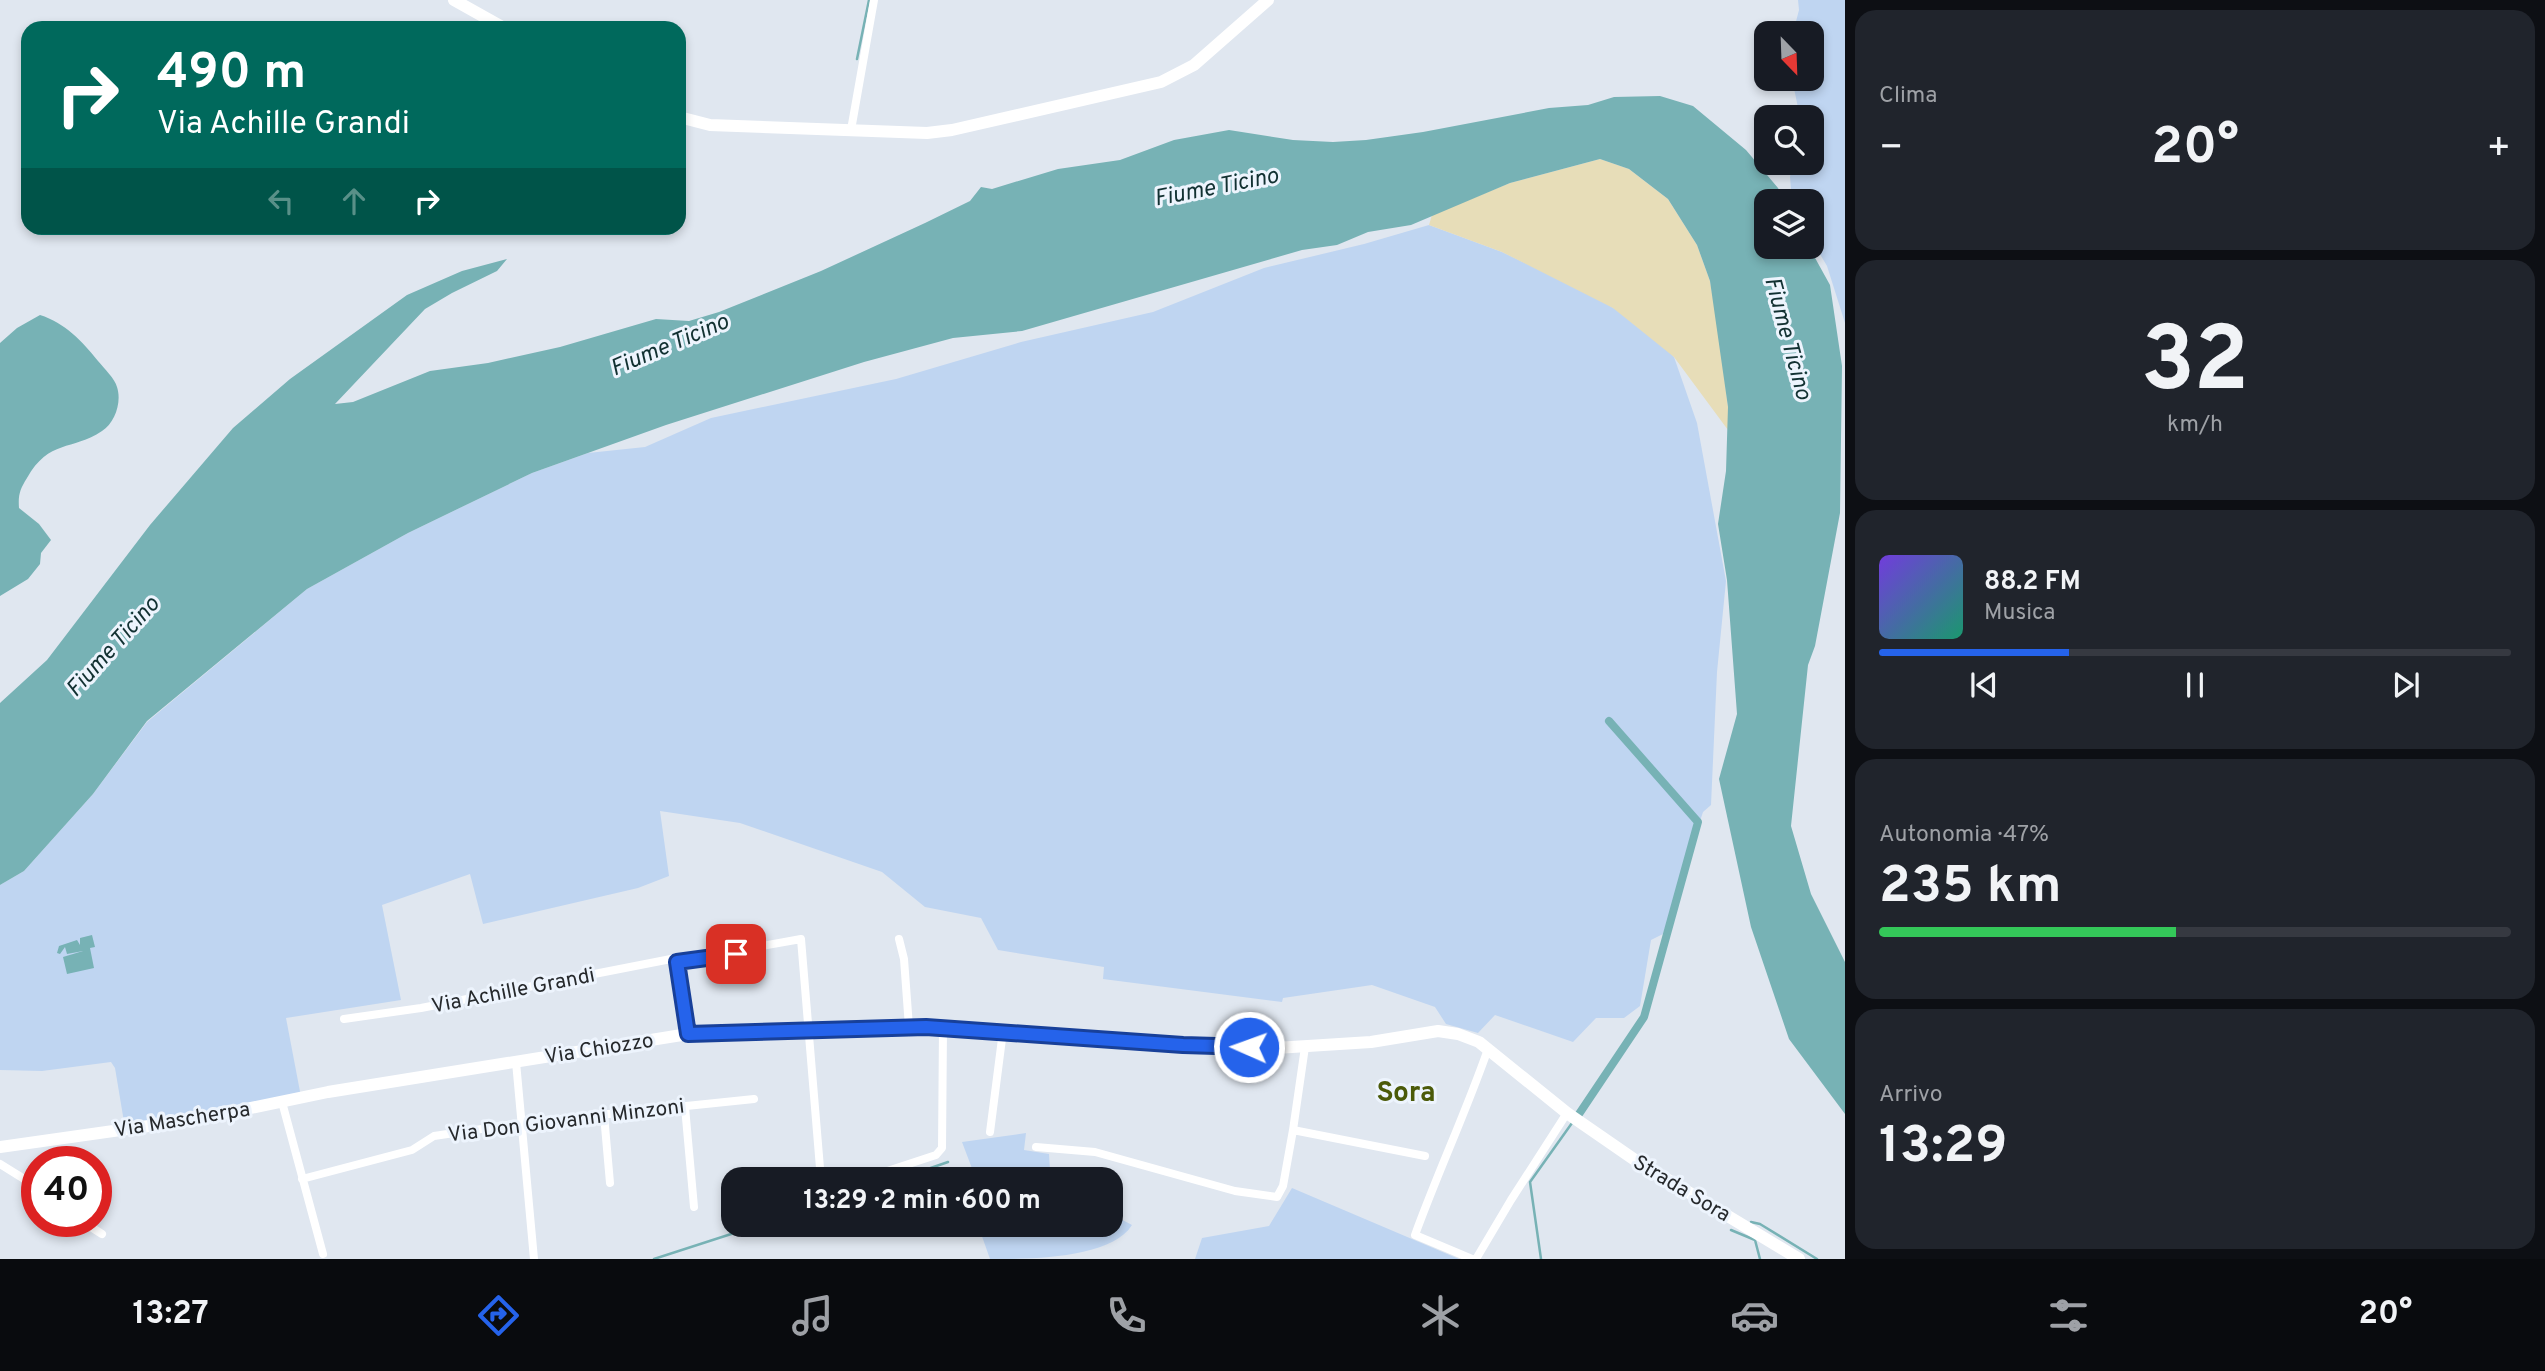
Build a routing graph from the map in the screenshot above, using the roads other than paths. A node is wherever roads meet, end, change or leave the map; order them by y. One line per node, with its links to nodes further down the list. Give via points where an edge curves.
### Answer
1 (454, 0): 4 (street)
2 (874, 0): 6 (street)
3 (1268, 0): 6 (street, via 1194,65 1161,82 952,130)
4 (492, 21)
5 (686, 119): 6 (street, via 710,125)
6 (851, 130)
7 (899, 939): 12 (street)
8 (745, 949): 15 (street, via 801,939)
9 (736, 954): 10 (street, Via Achille Grandi)
10 (677, 962): 11 (street, Via Achille Grandi, via 677,958); 16 (street)
11 (344, 1019)
12 (909, 1027): 13 (street, Via Chiozzo); 15 (street, Via Chiozzo)
13 (943, 1028): 14 (street, Via Chiozzo); 33 (street, via 942,1148 936,1155)
14 (1003, 1031): 17 (street, Via Chiozzo, via 1183,1045); 27 (street)
15 (809, 1032): 16 (street, Via Chiozzo); 32 (street)
16 (688, 1034): 19 (street, Via Chiozzo)
17 (1305, 1047): 18 (street, Strada Sora, via 1438,1031 1458,1034); 26 (street)
18 (1488, 1049): 23 (street, Strada Sora); 40 (street, via 1415,1235)
19 (516, 1062): 21 (street, Via Mascherpa); 25 (street)
20 (754, 1099): 22 (street, Via Don Giovanni Minzoni)
21 (282, 1102): 28 (street, Via Mascherpa, via 198,1119); 35 (street)
22 (685, 1107): 24 (street, Via Don Giovanni Minzoni); 37 (street)
23 (1567, 1113): 40 (street); 41 (street, Strada Sora, via 1635,1160)
24 (604, 1115): 25 (street, Via Don Giovanni Minzoni); 36 (street)
25 (522, 1124): 35 (street, Via Don Giovanni Minzoni, via 434,1136 412,1150); 39 (street)
26 (1293, 1130): 29 (street, via 1277,1197 1235,1191 1095,1152); 30 (street)
27 (990, 1132)
28 (0, 1147)
29 (1036, 1147)
30 (1425, 1156)
31 (0, 1164): 34 (street)
32 (820, 1167)
33 (900, 1167)
34 (21, 1177)
35 (302, 1179): 38 (street)
36 (610, 1183)
37 (694, 1207)
38 (323, 1254)
39 (534, 1259)
40 (1474, 1259)
41 (1800, 1259)

